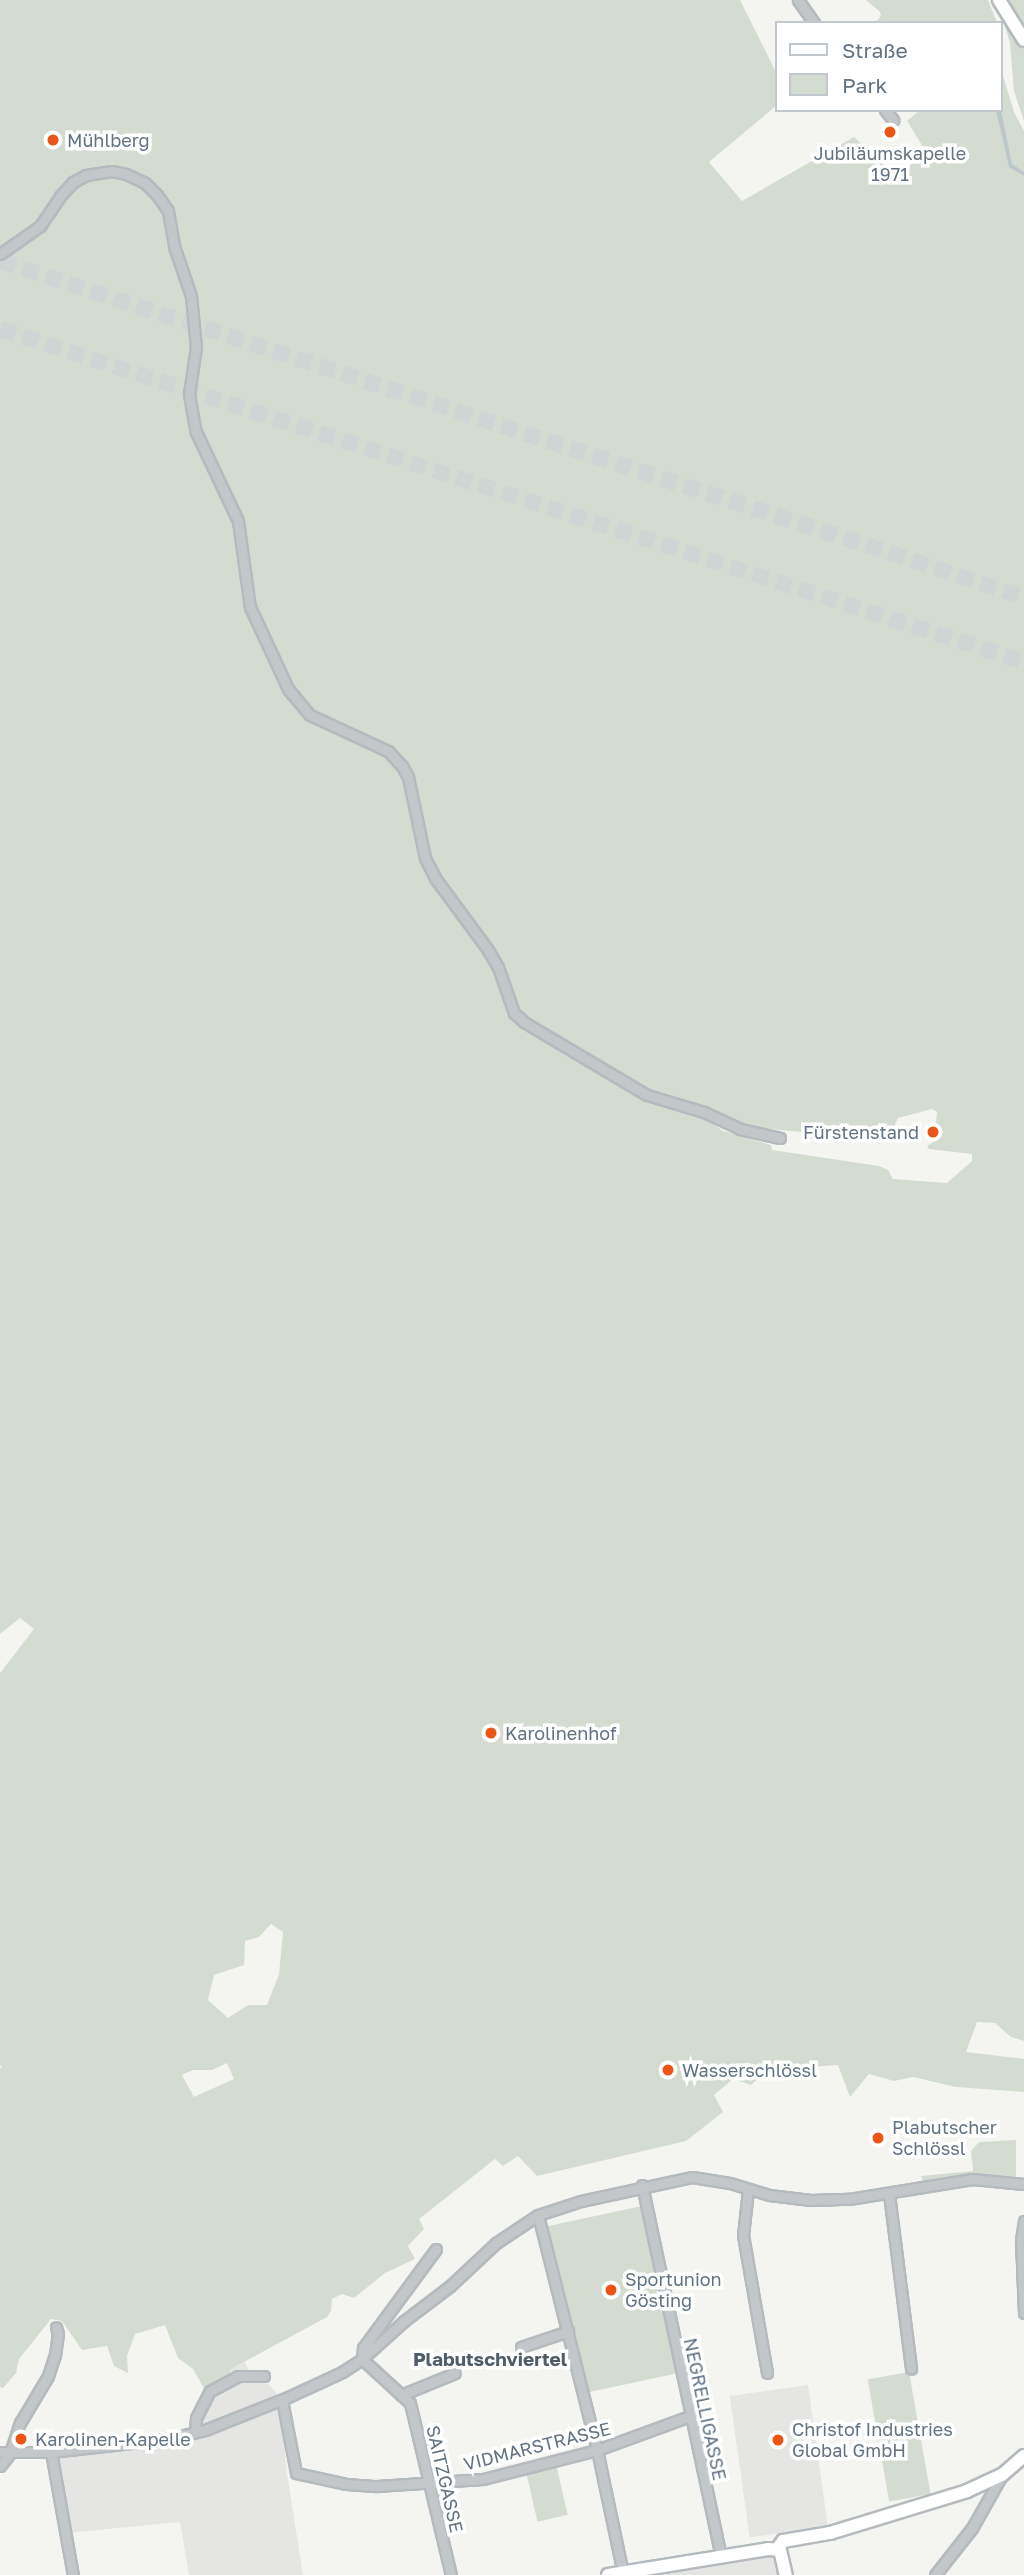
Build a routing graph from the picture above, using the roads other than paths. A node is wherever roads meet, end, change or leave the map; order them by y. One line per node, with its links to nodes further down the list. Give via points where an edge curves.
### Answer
1 (798, 0): 3 (street)
2 (999, 0): 4 (street)
3 (813, 21)
4 (1024, 40)
5 (887, 112): 6 (street)
6 (893, 120)
7 (0, 254): 8 (street, via 40,226 60,195 86,175 126,174 157,195 168,211 191,296 196,347 189,394 196,432 238,521 250,607 288,689 310,715 388,751 402,766 435,878 498,967 514,1013 646,1095 704,1112 740,1129)
8 (780, 1138)
9 (1024, 2184): 12 (street, via 972,2179)
10 (642, 2185): 11 (street, via 692,2177); 13 (street); 27 (street, NEGRELLIGASSE)
11 (748, 2190): 12 (street, via 811,2200); 23 (street, via 743,2235)
12 (889, 2194): 21 (street)
13 (538, 2215): 18 (street); 20 (street, via 482,2253 450,2286)
14 (1024, 2221): 16 (street)
15 (436, 2249): 20 (street, via 363,2348)
16 (1024, 2313)
17 (56, 2327): 31 (street, via 55,2355 48,2376)
18 (568, 2330): 19 (street); 29 (street)
19 (521, 2347)
20 (362, 2359): 25 (street, SAITZGASSE); 26 (street)
21 (911, 2370)
22 (455, 2373): 25 (street)
23 (767, 2373)
24 (264, 2376): 28 (street, via 237,2376 210,2391 196,2418)
25 (401, 2395): 35 (street, SAITZGASSE, via 410,2403)
26 (282, 2400): 28 (street); 35 (street, VIDMARSTRASSE, via 296,2473 346,2484)
27 (690, 2416): 29 (street, VIDMARSTRASSE); 37 (street, NEGRELLIGASSE)
28 (195, 2432): 30 (street, via 130,2445)
29 (597, 2450): 35 (street, VIDMARSTRASSE, via 483,2479); 38 (street)
30 (51, 2452): 31 (street); 39 (street)
31 (5, 2453): 33 (street)
32 (1024, 2456): 34 (street)
33 (0, 2466)
34 (1002, 2475): 36 (street, via 967,2491 830,2533 783,2540); 43 (street, via 972,2528)
35 (432, 2484): 40 (street, SAITZGASSE)
36 (778, 2549): 37 (street); 42 (street)
37 (720, 2557): 38 (street)
38 (624, 2573): 41 (street)
39 (73, 2575)
40 (451, 2575)
41 (608, 2575)
42 (786, 2575)
43 (934, 2575)

